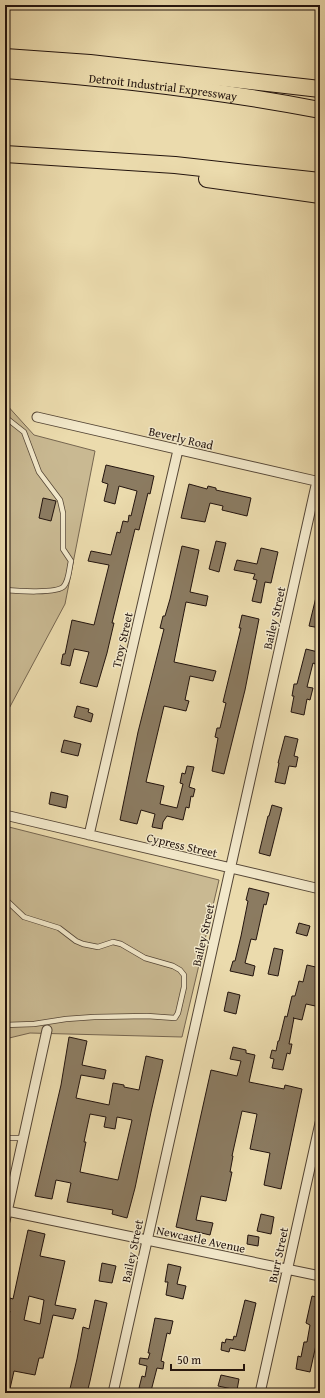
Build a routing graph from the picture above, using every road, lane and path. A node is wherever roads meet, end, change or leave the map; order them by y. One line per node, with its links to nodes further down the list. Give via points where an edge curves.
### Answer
1 (5, 57): 3 (highway, via 90,63)
2 (5, 70): 4 (highway, Detroit Industrial Expressway, via 154,84)
3 (320, 89)
4 (320, 110)
5 (5, 154): 6 (highway)
6 (100, 160): 7 (highway, via 175,165); 8 (highway, via 174,176)
7 (320, 181)
8 (320, 195)
9 (5, 417): 13 (lane, via 24,432 39,472 60,500 64,549 71,561 67,581 60,590)
10 (37, 417): 11 (street, Beverly Road)
11 (178, 450): 12 (street, Beverly Road); 15 (street, Troy Street)
12 (318, 482): 16 (street, Bailey Street)
13 (5, 590)
14 (5, 815): 15 (street, Cypress Street)
15 (89, 835): 16 (street, Cypress Street)
16 (230, 868): 17 (street, Cypress Street); 26 (street, Bailey Street)
17 (320, 889)
18 (5, 899): 19 (lane, via 24,917 58,928 83,944 98,947 113,942 121,944 145,958 173,966 184,975 182,1000 175,1018 94,1017)
19 (5, 1025)
20 (47, 1030): 23 (street)
21 (320, 1123): 27 (street, Burr Street)
22 (5, 1138): 23 (lane)
23 (23, 1138): 24 (street)
24 (6, 1211): 25 (street); 26 (street, Newcastle Avenue)
25 (5, 1221)
26 (147, 1240): 27 (street, Newcastle Avenue); 29 (street, Bailey Street)
27 (288, 1269): 28 (street, Newcastle Avenue); 30 (street, Burr Street)
28 (320, 1276)
29 (113, 1393)
30 (260, 1393)

